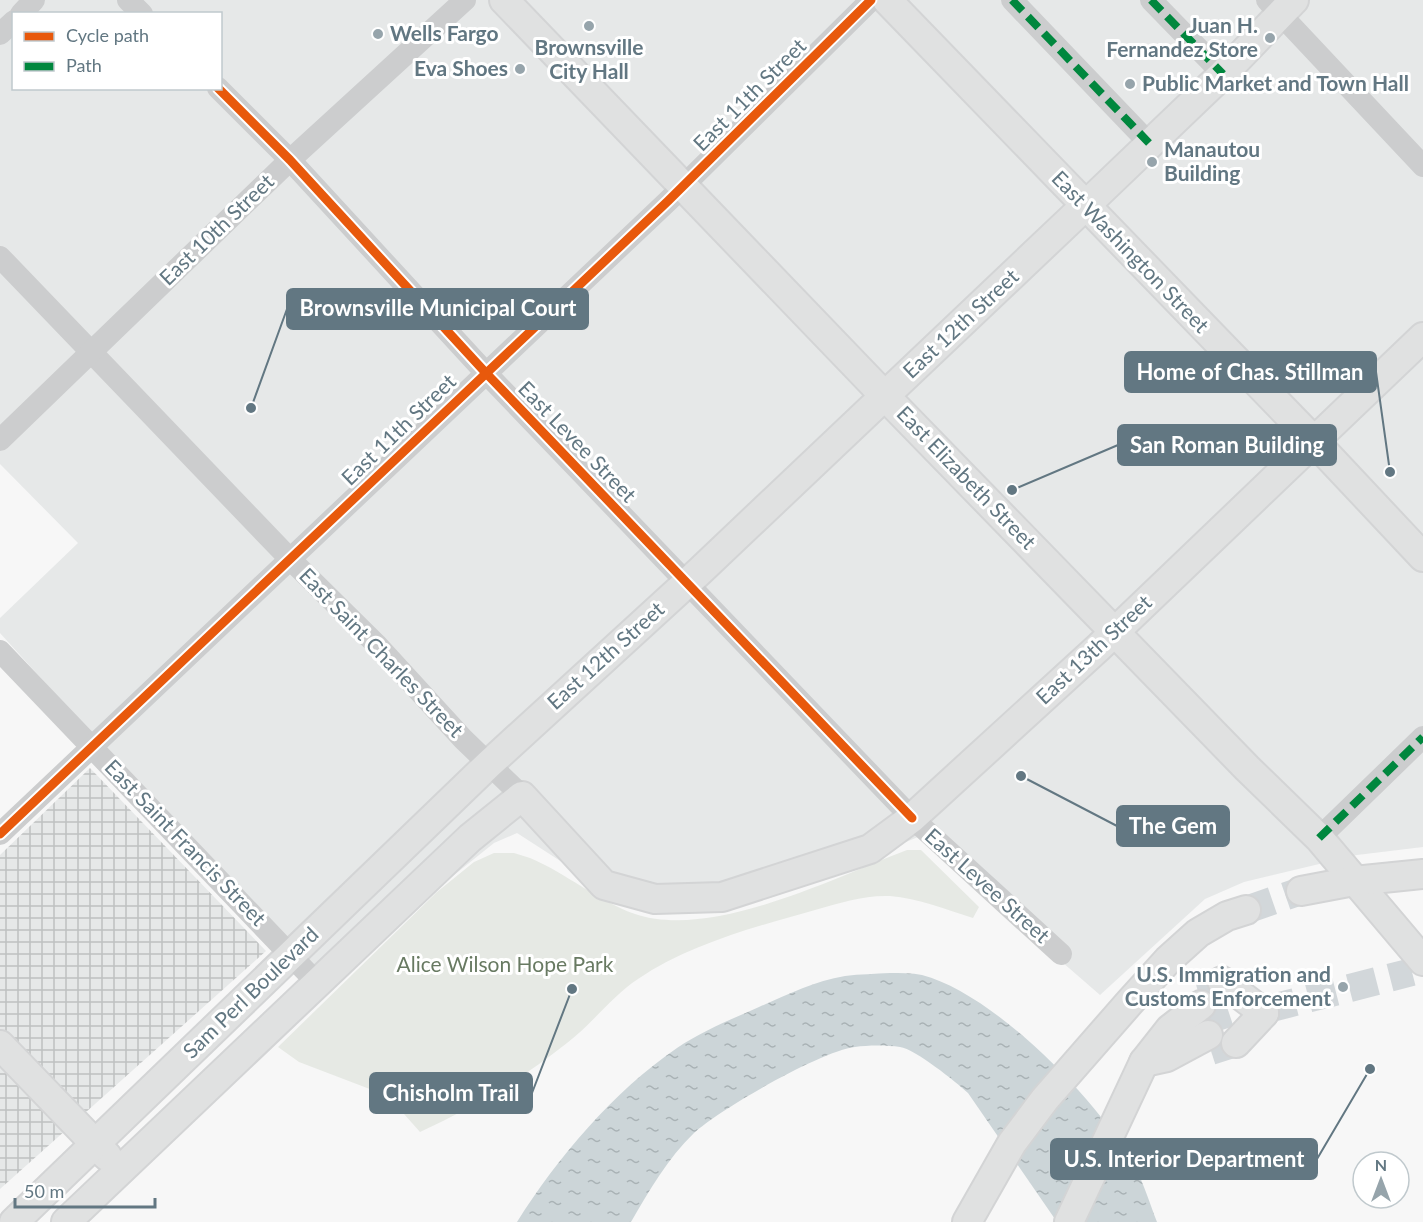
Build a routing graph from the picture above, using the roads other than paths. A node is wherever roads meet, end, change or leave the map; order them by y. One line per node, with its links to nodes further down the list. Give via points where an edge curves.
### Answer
1 (34, 0): 10 (street)
2 (128, 0): 11 (street)
3 (465, 0): 17 (street, East 10th Street)
4 (504, 0): 19 (main road, East Elizabeth Street)
5 (872, 0): 19 (street, East 11th Street)
6 (887, 0): 20 (main road, East Washington Street)
7 (1011, 0): 16 (street)
8 (1151, 0): 14 (street)
9 (1281, 5): 14 (main road, East 12th Street); 18 (street)
10 (23, 12)
11 (140, 12)
12 (12, 23): 13 (street)
13 (0, 34)
14 (1223, 74): 16 (main road, East 12th Street)
15 (220, 90): 17 (street, East Levee Street)
16 (1149, 143): 20 (main road, East 12th Street)
17 (290, 160): 23 (street, East 10th Street); 24 (street, East Levee Street)
18 (1423, 166)
19 (683, 187): 24 (street, East 11th Street); 25 (main road, East Elizabeth Street)
20 (1085, 206): 25 (main road, East 12th Street); 27 (main road, East Washington Street)
21 (0, 257): 23 (street, East Saint Charles Street)
22 (1423, 337): 27 (main road, East 13th Street)
23 (90, 352): 26 (street, East 10th Street); 29 (street, East Saint Charles Street)
24 (485, 372): 29 (street, East 11th Street); 30 (street, East Levee Street)
25 (885, 395): 30 (main road, East 12th Street); 31 (main road, East Elizabeth Street)
26 (0, 440)
27 (1314, 441): 28 (main road, East Washington Street); 31 (main road, East 13th Street)
28 (1423, 557)
29 (290, 559): 34 (street, East 11th Street); 35 (street, East Saint Charles Street)
30 (687, 583): 35 (main road, East 12th Street); 37 (street, East Levee Street)
31 (1115, 632): 37 (main road, East 13th Street); 39 (main road, East Elizabeth Street)
32 (0, 651): 34 (street, East Saint Francis Street)
33 (1423, 737): 39 (street)
34 (92, 747): 38 (street, East 11th Street); 46 (street, East Saint Francis Street)
35 (489, 764): 36 (street, East Saint Charles Street); 46 (main road, Sam Perl Boulevard)
36 (522, 796): 43 (main road, East Saint Charles Street, via 604,885 655,899); 48 (main road, Sam Perl Boulevard, via 470,838)
37 (912, 818): 43 (main road, East 13th Street, via 870,849); 45 (street, East Levee Street)
38 (0, 834)
39 (1318, 837): 41 (main road, East Elizabeth Street)
40 (1423, 874): 41 (main road)
41 (1354, 880): 42 (main road); 47 (main road, East Elizabeth Street)
42 (1301, 891)
43 (722, 897)
44 (1246, 910): 55 (main road, via 1198,933 1120,1012 1012,1143)
45 (1061, 954)
46 (292, 955): 48 (street, East Saint Francis Street); 51 (main road, Sam Perl Boulevard)
47 (1419, 966)
48 (318, 984): 52 (main road, Sam Perl Boulevard)
49 (1217, 1016): 49 (main road, via 1266,1011); 56 (main road, via 1144,1062)
50 (0, 1045): 51 (main road)
51 (95, 1143): 52 (main road); 53 (main road, Sam Perl Boulevard)
52 (121, 1170): 54 (main road, Sam Perl Boulevard)
53 (14, 1222)
54 (66, 1222)
55 (967, 1222)
56 (1069, 1222)

